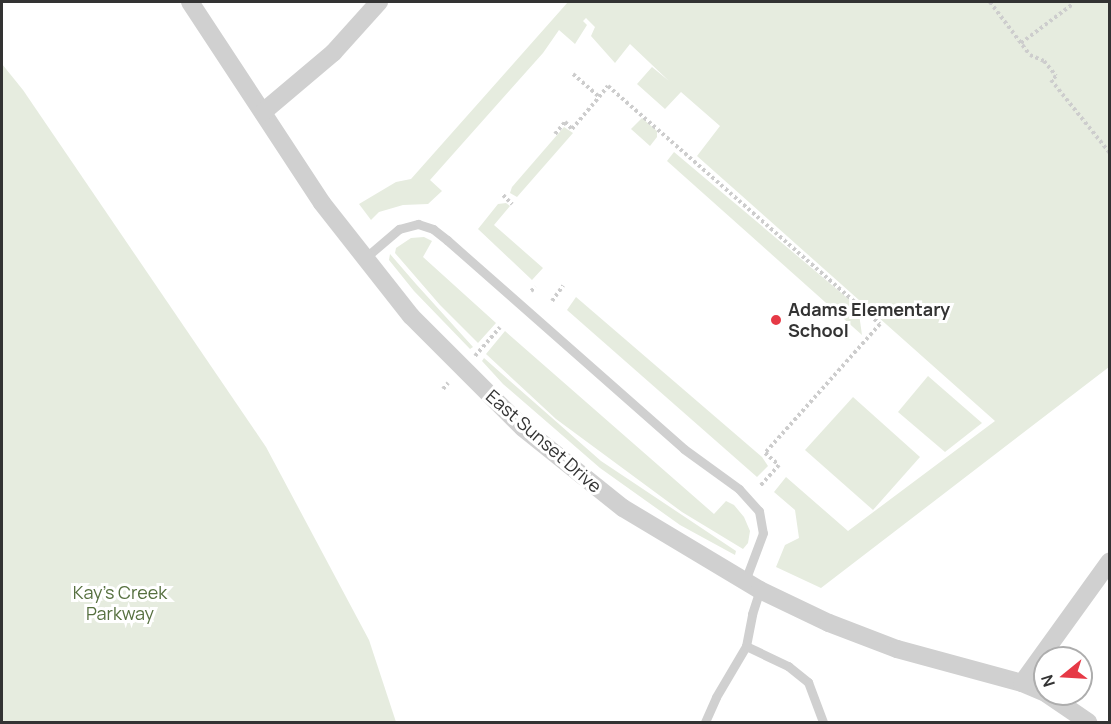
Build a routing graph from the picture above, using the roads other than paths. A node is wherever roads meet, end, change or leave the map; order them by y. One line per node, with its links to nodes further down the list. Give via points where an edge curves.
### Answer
1 (190, 2): 3 (street, East Sunset Drive)
2 (379, 2): 3 (street, via 333,53)
3 (263, 112): 4 (street, East Sunset Drive, via 322,204)
4 (365, 258): 6 (street, East Sunset Drive, via 411,316 523,428 623,508); 6 (lane, via 399,229 418,224 447,240 684,449 740,489 759,511 763,533)
5 (1110, 561): 8 (street)
6 (752, 586): 7 (lane); 8 (street, East Sunset Drive, via 897,649)
7 (746, 646): 11 (lane); 12 (lane, via 788,666 808,682)
8 (1022, 682): 9 (street, East Sunset Drive)
9 (1033, 688)
10 (1063, 706): 13 (street, East Sunset Drive)
11 (705, 723)
12 (824, 723)
13 (1088, 723)

